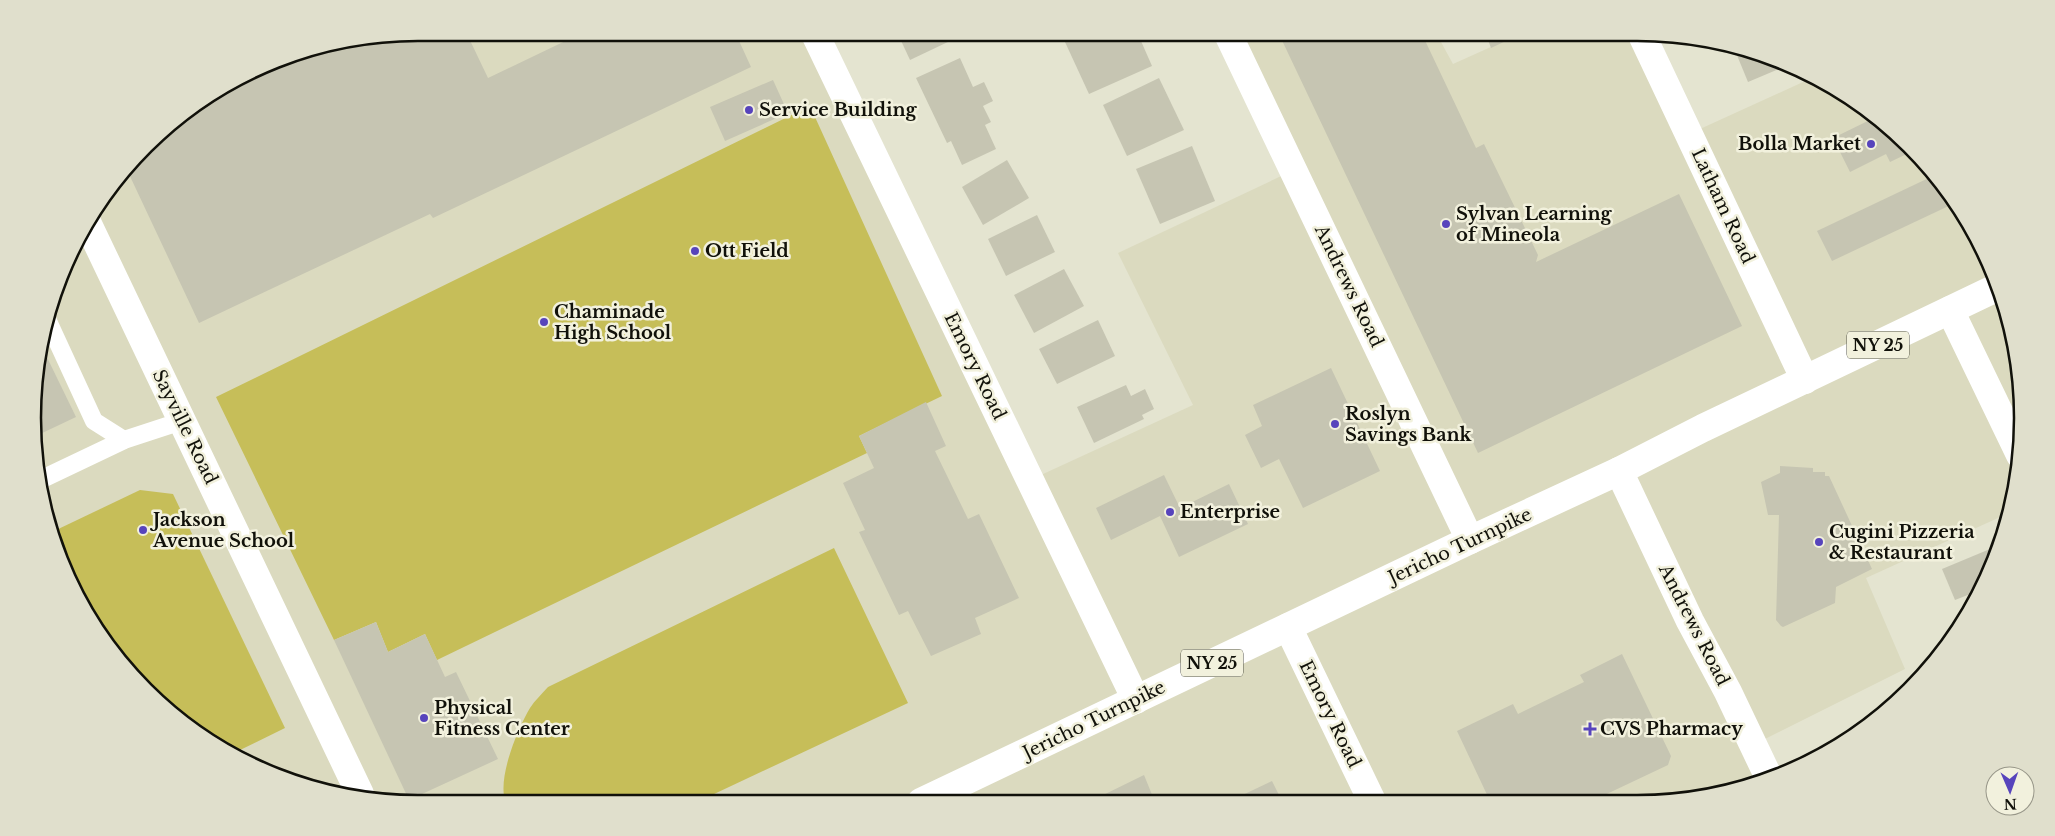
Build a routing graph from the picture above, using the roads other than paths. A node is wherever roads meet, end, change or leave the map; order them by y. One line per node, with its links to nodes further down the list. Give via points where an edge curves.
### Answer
1 (818, 41): 16 (street, Emory Road)
2 (1231, 41): 14 (street, Andrews Road)
3 (1644, 41): 8 (street, Latham Road)
4 (91, 231): 9 (street, Sayville Road)
5 (1992, 291): 6 (street, Jericho Turnpike / NY 25)
6 (1950, 310): 8 (street, Jericho Turnpike / NY 25); 11 (street)
7 (52, 329): 10 (lane, via 94,421)
8 (1806, 380): 12 (street, Jericho Turnpike / NY 25, via 1703,428)
9 (182, 421): 10 (lane); 18 (street, Sayville Road)
10 (124, 440): 13 (lane)
11 (2013, 441)
12 (1620, 472): 14 (street, Jericho Turnpike / NY 25); 17 (street, Andrews Road)
13 (46, 477)
14 (1470, 540): 15 (street, Jericho Turnpike / NY 25)
15 (1288, 627): 16 (street, Jericho Turnpike / NY 25); 20 (street, Emory Road)
16 (1136, 700): 19 (street, Jericho Turnpike / NY 25)
17 (1766, 772)
18 (358, 790)
19 (936, 795)
20 (1369, 795)

